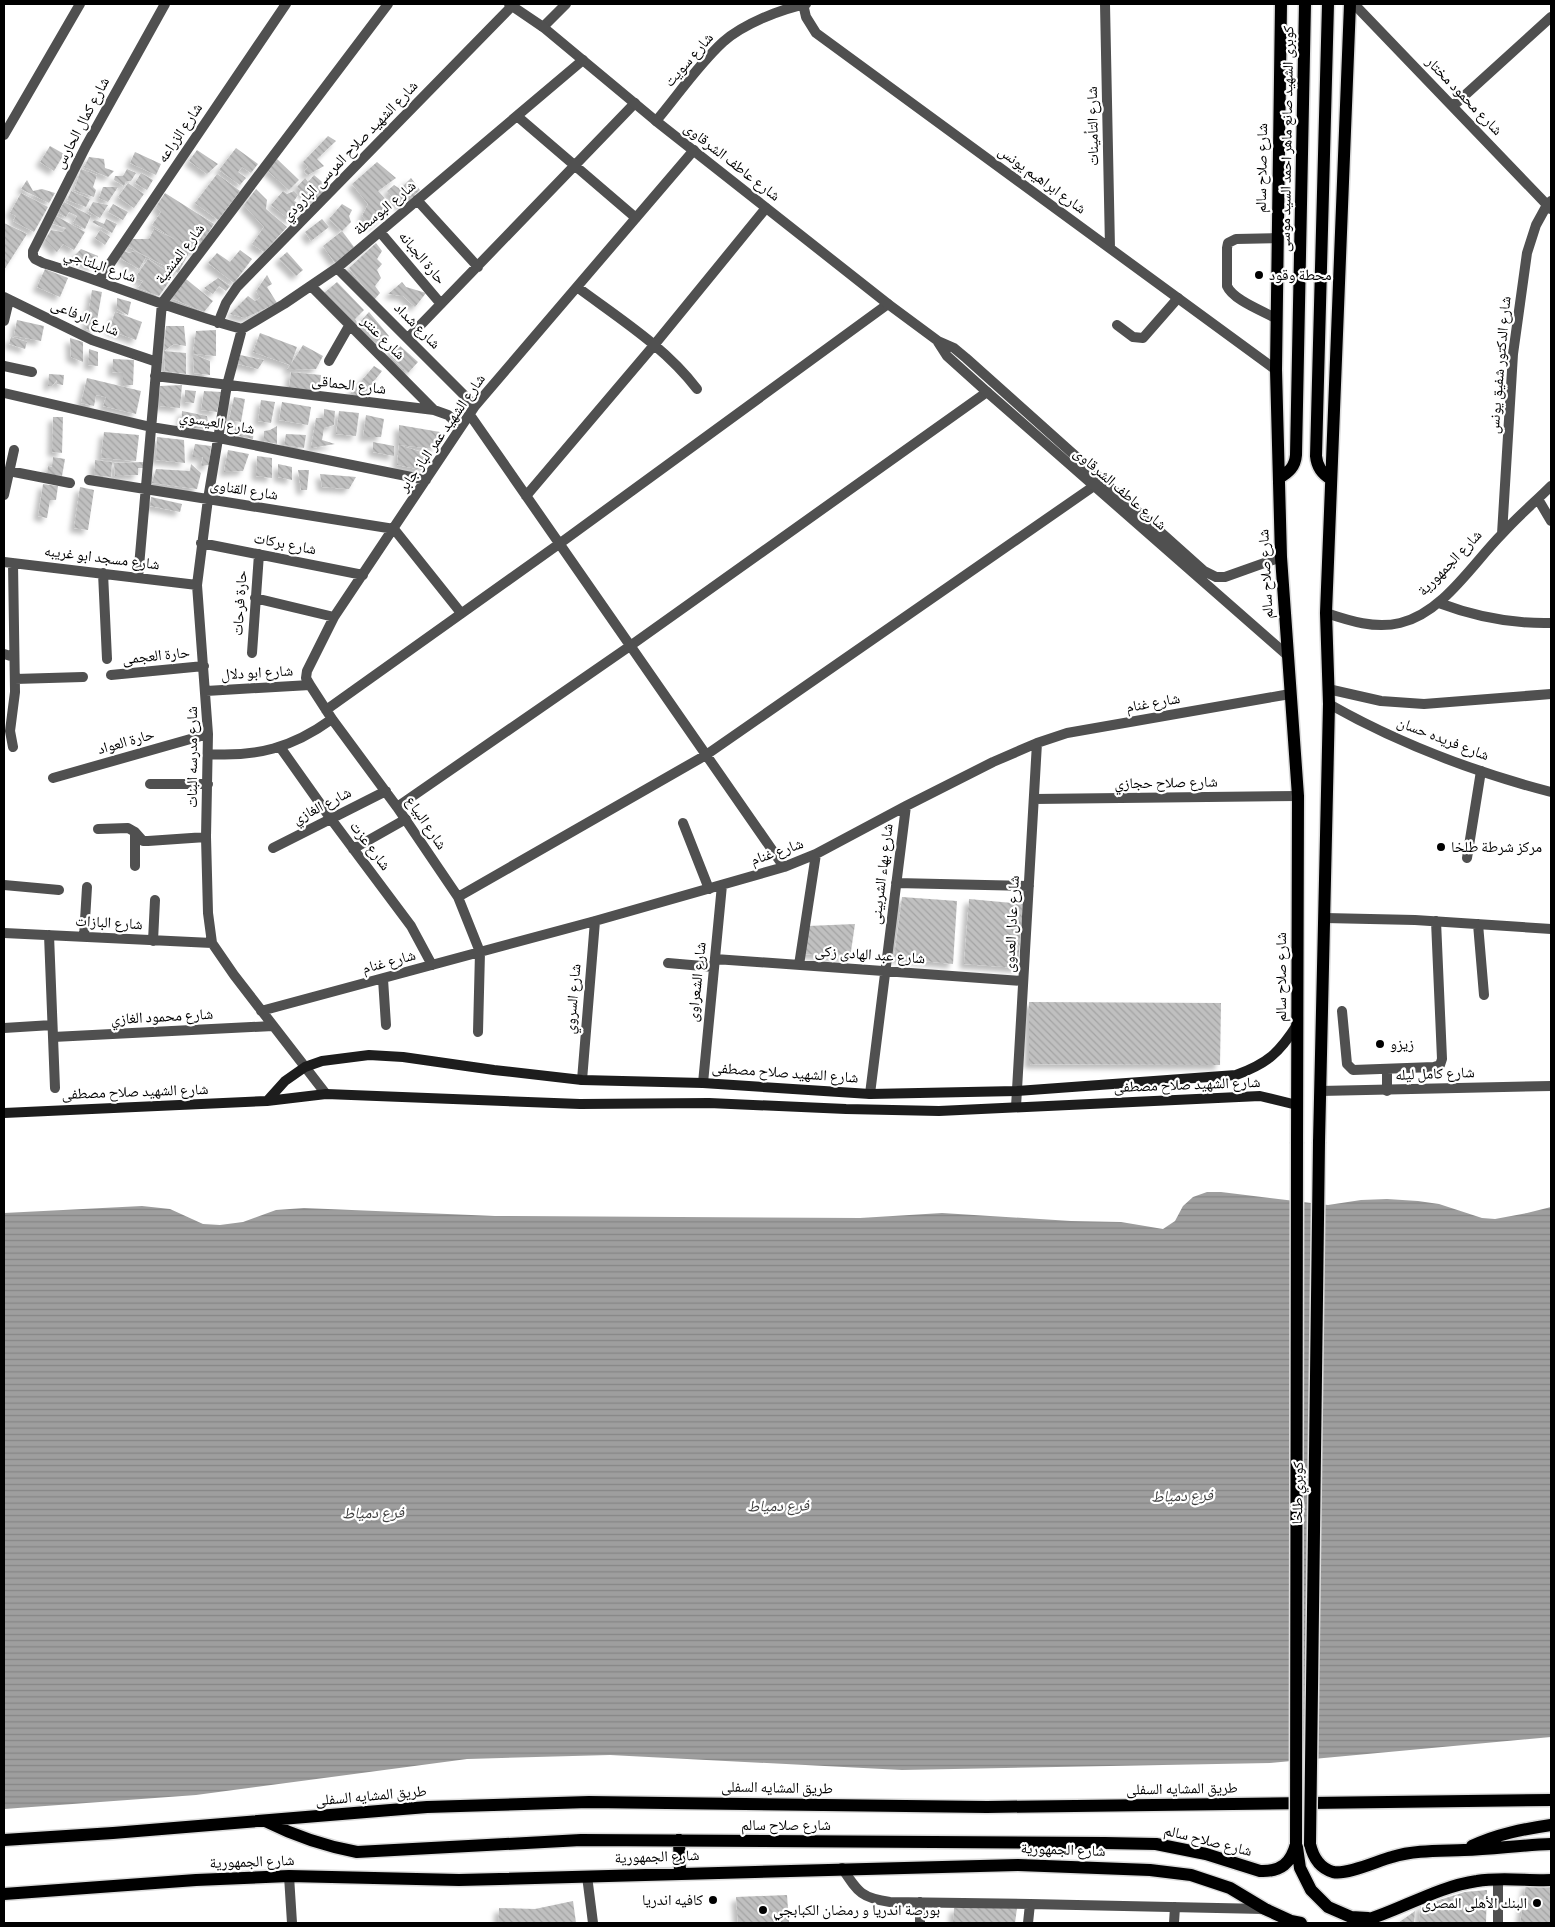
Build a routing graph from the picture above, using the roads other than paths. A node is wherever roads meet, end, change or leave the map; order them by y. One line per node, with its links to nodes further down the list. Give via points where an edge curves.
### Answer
1 (80, 4): 21 (street)
2 (165, 4): 31 (street, شارع كمال الحارس, via 86,146 33,251)
3 (286, 4): 34 (street, شارع الزراعه)
4 (388, 4): 39 (street, شارع المنشية)
5 (566, 4): 15 (street)
6 (804, 4): 20 (street, شارع سويت, via 745,28 724,41); 30 (street, شارع ابراهيم يونس, via 806,17 816,32)
7 (1105, 4): 30 (street, شارع التأمينات)
8 (1280, 4): 29 (main road, شارع صلاح سالم)
9 (1305, 4): 68 (main road, كوبرى الشهيد صانع ماهر احمد السيد موسى, via 1296,462)
10 (1328, 4): 69 (main road, via 1316,456 1320,469)
11 (1350, 4): 69 (main road)
12 (1354, 4): 18 (street, شارع محمود مختار)
13 (510, 5): 15 (street, شارع عاطف الشرقاوى); 44 (street, شارع الشهيد صلاح المرسى البارودي, via 237,287)
14 (1551, 16): 18 (street)
15 (543, 27): 16 (street, شارع عاطف الشرقاوى)
16 (583, 60): 17 (street, شارع عاطف الشرقاوى); 19 (street, شارع البوسطة)
17 (635, 103): 20 (street, شارع عاطف الشرقاوى); 23 (street)
18 (1453, 106): 25 (street, شارع محمود مختار)
19 (516, 116): 23 (street); 24 (street, شارع البوسطة)
20 (656, 121): 22 (street, شارع عاطف الشرقاوى)
21 (4, 135)
22 (694, 150): 26 (street, شارع عاطف الشرقاوى); 27 (street, شارع الشهيد عمر الباز جابر)
23 (575, 166): 27 (street); 32 (street)
24 (417, 200): 28 (street, شارع البوسطة); 32 (street)
25 (1550, 205): 82 (street, شارع الدكتور شفيق يونس, via 1536,224 1527,253 1513,354)
26 (766, 208): 41 (street, شارع عاطف الشرقاوى); 50 (street)
27 (636, 218): 36 (street, شارع الشهيد عمر الباز جابر)
28 (380, 232): 33 (street, شارع البوسطة); 40 (street, حارة الجبانه)
29 (1278, 238): 42 (main road, شارع صلاح سالم); 42 (street, via 1236,238 1228,243 1227,248 1228,290)
30 (1110, 248): 37 (street, شارع ابراهيم يونس)
31 (35, 259): 34 (street, شارع البلتاجي)
32 (478, 266): 40 (street)
33 (337, 268): 35 (street, شارع البوسطة); 48 (street, شارع شداد)
34 (98, 280): 39 (street, شارع البلتاجي)
35 (311, 286): 46 (street, شارع عنتر); 47 (street, شارع البوسطة)
36 (577, 287): 50 (street); 62 (street, شارع الشهيد عمر الباز جابر)
37 (1178, 298): 45 (street, via 1143,338 1133,337); 54 (street, شارع ابراهيم يونس)
38 (6, 299): 43 (street); 52 (street, شارع الرفاعى, via 92,340)
39 (162, 303): 44 (street, شارع البلتاجي); 52 (street, شارع المنشية)
40 (441, 304): 48 (street)
41 (888, 304): 49 (street, شارع عاطف الشرقاوى); 84 (street)
42 (1277, 319): 54 (main road, شارع صلاح سالم)
43 (4, 321)
44 (218, 323): 47 (street, شارع البلتاجي)
45 (1117, 325)
46 (349, 326): 51 (street); 61 (street, شارع عنتر)
47 (242, 329): 57 (street)
48 (408, 338): 62 (street, شارع شداد)
49 (938, 342): 59 (street, شارع عاطف الشرقاوى, via 947,356); 86 (street, شارع عاطف الشرقاوى, via 954,348 966,358 1204,571 1225,577)
50 (655, 344): 58 (street); 77 (street)
51 (329, 360)
52 (157, 362): 56 (street, شارع المنشية)
53 (4, 366): 55 (street)
54 (1276, 370): 68 (main road, شارع صلاح سالم)
55 (32, 372)
56 (155, 376): 57 (street, شارع الحماقى); 63 (street, شارع المنشية)
57 (227, 385): 61 (street, شارع الحماقى); 65 (street, شارع مدرسه البنات)
58 (697, 389)
59 (987, 392): 73 (street, شارع عاطف الشرقاوى); 98 (street)
60 (4, 393): 63 (street, شارع العيسوي)
61 (434, 410): 64 (street, شارع الحماقى, via 448,415)
62 (472, 411): 64 (street, شارع الشهيد عمر الباز جابر); 77 (street, شارع شداد)
63 (151, 427): 65 (street, شارع العيسوي); 75 (street, شارع المنشية)
64 (461, 427): 71 (street, شارع الشهيد عمر الباز جابر)
65 (219, 438): 71 (street, شارع العيسوي); 78 (street, شارع مدرسه البنات)
66 (14, 450): 67 (street)
67 (9, 471): 72 (street); 76 (street)
68 (1279, 478): 86 (main road, شارع صلاح سالم)
69 (1331, 479): 95 (main road)
70 (89, 480): 75 (street, شارع القناوى)
71 (426, 480): 81 (street, شارع الشهيد عمر الباز جابر)
72 (70, 483)
73 (1094, 486): 101 (street, شارع عاطف الشرقاوى); 120 (street)
74 (1551, 486): 79 (street, شارع الجمهورية)
75 (146, 489): 78 (street, شارع القناوى); 90 (street, شارع المنشية)
76 (4, 495)
77 (526, 496): 84 (street, شارع شداد)
78 (208, 499): 81 (street, شارع القناوى); 83 (street, شارع مدرسه البنات)
79 (1538, 499): 80 (street); 82 (street, شارع الجمهورية)
80 (1551, 520)
81 (394, 529): 89 (street, شارع الشهيد عمر الباز جابر); 94 (street)
82 (1502, 534): 93 (street, شارع الجمهورية)
83 (201, 543): 85 (street, شارع بركات); 91 (street, شارع مدرسه البنات)
84 (560, 544): 94 (street); 98 (street, شارع شداد)
85 (259, 554): 89 (street, شارع بركات); 92 (street, حارة فرحات)
86 (1281, 557): 101 (main road, شارع صلاح سالم)
87 (9, 563): 88 (street, شارع مسجد ابو غريبه); 100 (street)
88 (103, 573): 90 (street, شارع مسجد ابو غريبه); 102 (street)
89 (363, 574): 96 (street, شارع الشهيد عمر الباز جابر)
90 (138, 578): 91 (street, شارع مسجد ابو غريبه)
91 (197, 585): 103 (street, شارع مدرسه البنات)
92 (255, 598): 96 (street); 99 (street, حارة فرحات)
93 (1439, 603): 95 (street, شارع الجمهورية, via 1400,623 1374,626); 97 (street, via 1493,620)
94 (461, 613): 113 (street)
95 (1326, 613): 108 (main road)
96 (334, 616): 107 (street, شارع الشهيد عمر الباز جابر, via 307,671)
97 (1551, 623)
98 (630, 646): 120 (street, شارع شداد); 130 (street)
99 (252, 653)
100 (9, 656): 106 (street)
101 (1287, 656): 110 (main road, شارع صلاح سالم)
102 (107, 659)
103 (204, 666): 104 (street, حارة العجمى); 109 (street, شارع مدرسه البنات)
104 (111, 675)
105 (83, 677): 106 (street)
106 (15, 679): 117 (street, via 10,730)
107 (310, 685): 109 (street, شارع ابو دلال); 113 (street, شارع البياع)
108 (1328, 689): 111 (street, via 1381,701 1424,704); 112 (main road)
109 (206, 691): 115 (street, شارع مدرسه البنات)
110 (1290, 694): 116 (street, شارع غنام, via 1067,732); 127 (main road, شارع صلاح سالم)
111 (1551, 694)
112 (1329, 704): 121 (street, شارع فريده حسان, via 1404,741); 152 (main road)
113 (326, 710): 114 (street, شارع البياع)
114 (332, 719): 118 (street); 125 (street, شارع البياع)
115 (208, 734): 119 (street, شارع مدرسه البنات); 122 (street, حارة العواد)
116 (1037, 743): 128 (street, شارع عادل العدوى); 129 (street, شارع غنام)
117 (13, 747)
118 (280, 748): 119 (street, via 233,756); 131 (street, شارع عزت)
119 (208, 754): 124 (street, شارع مدرسه البنات)
120 (706, 755): 142 (street, شارع شداد); 150 (street)
121 (1481, 771): 126 (street, شارع فريده حسان); 140 (street)
122 (53, 778)
123 (150, 784): 124 (street)
124 (208, 784): 136 (street, شارع مدرسه البنات)
125 (386, 791): 130 (street, شارع البياع); 131 (street, شارع الغازي)
126 (1551, 792)
127 (1298, 796): 128 (street, شارع صلاح حجازي); 175 (main road, شارع صلاح سالم)
128 (1034, 799): 146 (street, شارع عادل العدوى)
129 (906, 806): 139 (street, شارع غنام); 143 (street, شارع بهاء الشربينى)
130 (397, 807): 132 (street, شارع البياع)
131 (330, 818): 137 (street, شارع الغازي); 138 (street, شارع عزت)
132 (406, 819): 138 (street); 150 (street, شارع البياع)
133 (683, 823): 148 (street)
134 (98, 829): 135 (street, via 128,828)
135 (136, 832): 136 (street, via 143,841); 141 (street)
136 (206, 837): 161 (street, شارع مدرسه البنات)
137 (273, 848)
138 (353, 849): 165 (street, شارع عزت, via 411,926)
139 (816, 854): 142 (street, شارع غنام); 166 (street)
140 (1467, 858)
141 (135, 866)
142 (784, 867): 145 (street, شارع غنام)
143 (896, 883): 146 (street); 167 (street, شارع بهاء الشربينى)
144 (4, 885): 149 (street)
145 (722, 885): 148 (street, شارع غنام); 163 (street, شارع الشعراوى)
146 (1029, 886): 169 (street, شارع عادل العدوى)
147 (87, 887): 159 (street)
148 (709, 889): 153 (street, شارع غنام)
149 (59, 890)
150 (458, 897): 162 (street, شارع البياع)
151 (154, 900): 160 (street)
152 (1325, 918): 154 (street); 187 (main road)
153 (595, 921): 162 (street, شارع غنام); 182 (street, شارع السروي)
154 (1436, 922): 155 (street); 181 (street, via 1441,1062 1434,1067)
155 (1478, 924): 156 (street); 170 (street)
156 (1551, 929)
157 (4, 932): 158 (street, شارع البازات)
158 (49, 935): 159 (street, شارع البازات); 173 (street)
159 (84, 937): 160 (street, شارع البازات)
160 (153, 941): 161 (street, شارع البازات)
161 (212, 943): 171 (street, شارع مدرسه البنات)
162 (480, 952): 165 (street, شارع غنام); 178 (street)
163 (714, 963): 164 (street, شارع عبد الهادى زكى); 166 (street, شارع عبد الهادى زكى); 183 (street, شارع الشعراوى)
164 (668, 964)
165 (432, 965): 168 (street, شارع غنام)
166 (799, 965): 167 (street, شارع عبد الهادى زكى)
167 (885, 972): 169 (street, شارع عبد الهادى زكى); 190 (street, شارع بهاء الشربينى)
168 (383, 979): 171 (street, شارع غنام); 174 (street)
169 (1023, 982): 186 (street, شارع عادل العدوى)
170 (1484, 995)
171 (261, 1011): 176 (street, شارع مدرسه البنات)
172 (1342, 1011): 181 (street, via 1349,1068)
173 (52, 1025): 177 (street); 179 (street)
174 (386, 1025)
175 (1297, 1025): 186 (main road, شارع الشهيد صلاح مصطفى, via 1274,1056 1258,1067 1236,1075); 192 (main road, شارع صلاح سالم)
176 (273, 1026): 179 (street, شارع محمود الغازي); 180 (street, شارع مدرسه البنات)
177 (4, 1028)
178 (478, 1032)
179 (53, 1037): 185 (street)
180 (305, 1067): 182 (main road, شارع الشهيد صلاح مصطفى, via 322,1061 369,1055); 189 (street, شارع مدرسه البنات); 191 (main road, شارع الشهيد صلاح مصطفى, via 284,1081)
181 (1387, 1069): 188 (street)
182 (582, 1080): 183 (main road, شارع الشهيد صلاح مصطفى)
183 (703, 1082): 190 (main road, شارع الشهيد صلاح مصطفى)
184 (1551, 1086): 188 (street, شارع كامل ليله)
185 (55, 1088)
186 (1017, 1091): 190 (main road, شارع الشهيد صلاح مصطفى); 193 (street, شارع عادل العدوى)
187 (1320, 1091): 188 (street, شارع كامل ليله); 203 (main road, كوبري طلخا, bridge, via 1310,1844 1317,1862 1333,1872 1424,1851)
188 (1387, 1091)
189 (326, 1094): 191 (main road, شارع الشهيد صلاح مصطفى); 193 (main road, شارع الشهيد صلاح مصطفى, via 864,1110)
190 (870, 1094)
191 (267, 1101): 194 (main road, شارع الشهيد صلاح مصطفى)
192 (1297, 1104): 193 (main road, شارع الشهيد صلاح مصطفى, via 1260,1096); 195 (main road, شارع صلاح سالم)
193 (1016, 1107)
194 (4, 1113)
195 (1297, 1142): 201 (main road, كوبري طلخا, bridge)
196 (1551, 1800): 197 (main road, طريق المشايه السفلى, via 997,1807 589,1802 426,1807)
197 (264, 1821): 199 (main road, طريق المشايه السفلى); 200 (main road, شارع صلاح سالم, via 309,1841 357,1852 581,1840)
198 (1551, 1825): 203 (main road, via 1488,1838)
199 (4, 1840)
200 (679, 1840): 201 (main road, شارع صلاح سالم, via 1156,1844 1206,1854 1260,1871 1286,1865); 205 (main road)
201 (1296, 1844): 215 (main road, كوبري طلخا, via 1300,1868 1311,1890 1328,1907 1351,1917)
202 (1551, 1844): 203 (main road)
203 (1463, 1850)
204 (842, 1868): 205 (main road, شارع الجمهورية); 211 (street, via 857,1890 871,1900); 214 (main road, شارع الجمهورية, via 1018,1865 1150,1870 1191,1875 1230,1888)
205 (680, 1873): 207 (main road, شارع الجمهورية)
206 (289, 1876): 207 (main road, شارع الجمهورية, via 459,1880); 210 (main road, شارع الجمهورية); 216 (street)
207 (587, 1876): 217 (street)
208 (1498, 1880): 209 (main road); 215 (main road, via 1478,1880 1428,1895); 224 (street)
209 (1551, 1880)
210 (4, 1894)
211 (920, 1902): 212 (street); 218 (street)
212 (1030, 1904): 213 (street); 219 (street)
213 (1175, 1907): 214 (street); 220 (street)
214 (1265, 1909): 221 (main road); 222 (main road, شارع الجمهورية)
215 (1373, 1921): 223 (main road)
216 (292, 1923)
217 (593, 1923)
218 (920, 1923)
219 (1028, 1923)
220 (1174, 1923)
221 (1279, 1923)
222 (1301, 1923)
223 (1357, 1923)
224 (1498, 1923)

